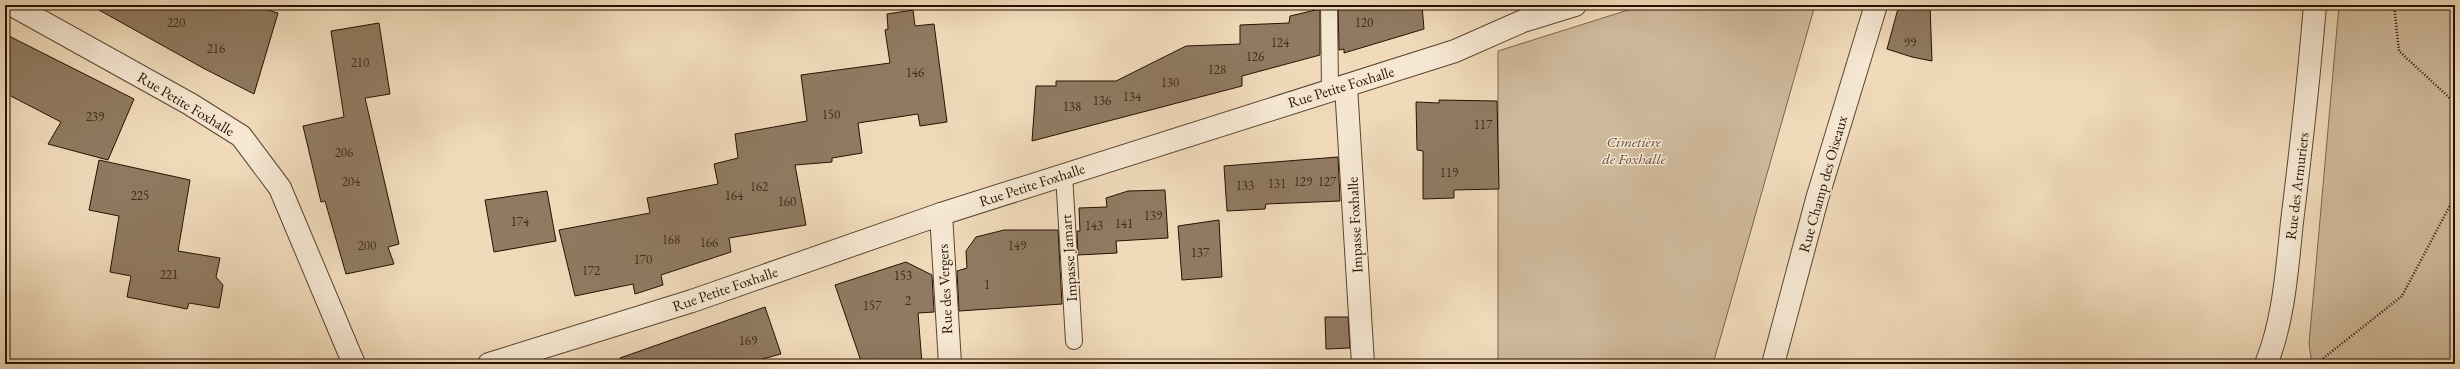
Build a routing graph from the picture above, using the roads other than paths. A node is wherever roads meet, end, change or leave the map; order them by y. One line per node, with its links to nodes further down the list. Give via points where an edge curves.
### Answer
1 (12, 5): 10 (street, Rue Petite Foxhalle, via 190,104 240,136 280,188)
2 (1329, 5): 6 (lane)
3 (1575, 5): 6 (street, Rue Petite Foxhalle, via 1523,21 1456,51)
4 (1876, 5): 14 (street, Rue Champ des Oiseaux, via 1817,199)
5 (2315, 5): 15 (street, Rue des Armuriers, via 2285,287 2272,350)
6 (1338, 88): 7 (street, Rue Petite Foxhalle); 13 (street, Impasse Foxhalle)
7 (1064, 175): 8 (street, Rue Petite Foxhalle); 9 (lane, Impasse Jamart)
8 (941, 214): 11 (street, Rue Petite Foxhalle, via 692,301); 12 (street, Rue des Vergers)
9 (1074, 340)
10 (354, 364)
11 (489, 364)
12 (950, 364)
13 (1363, 364)
14 (1773, 364)
15 (2266, 364)

